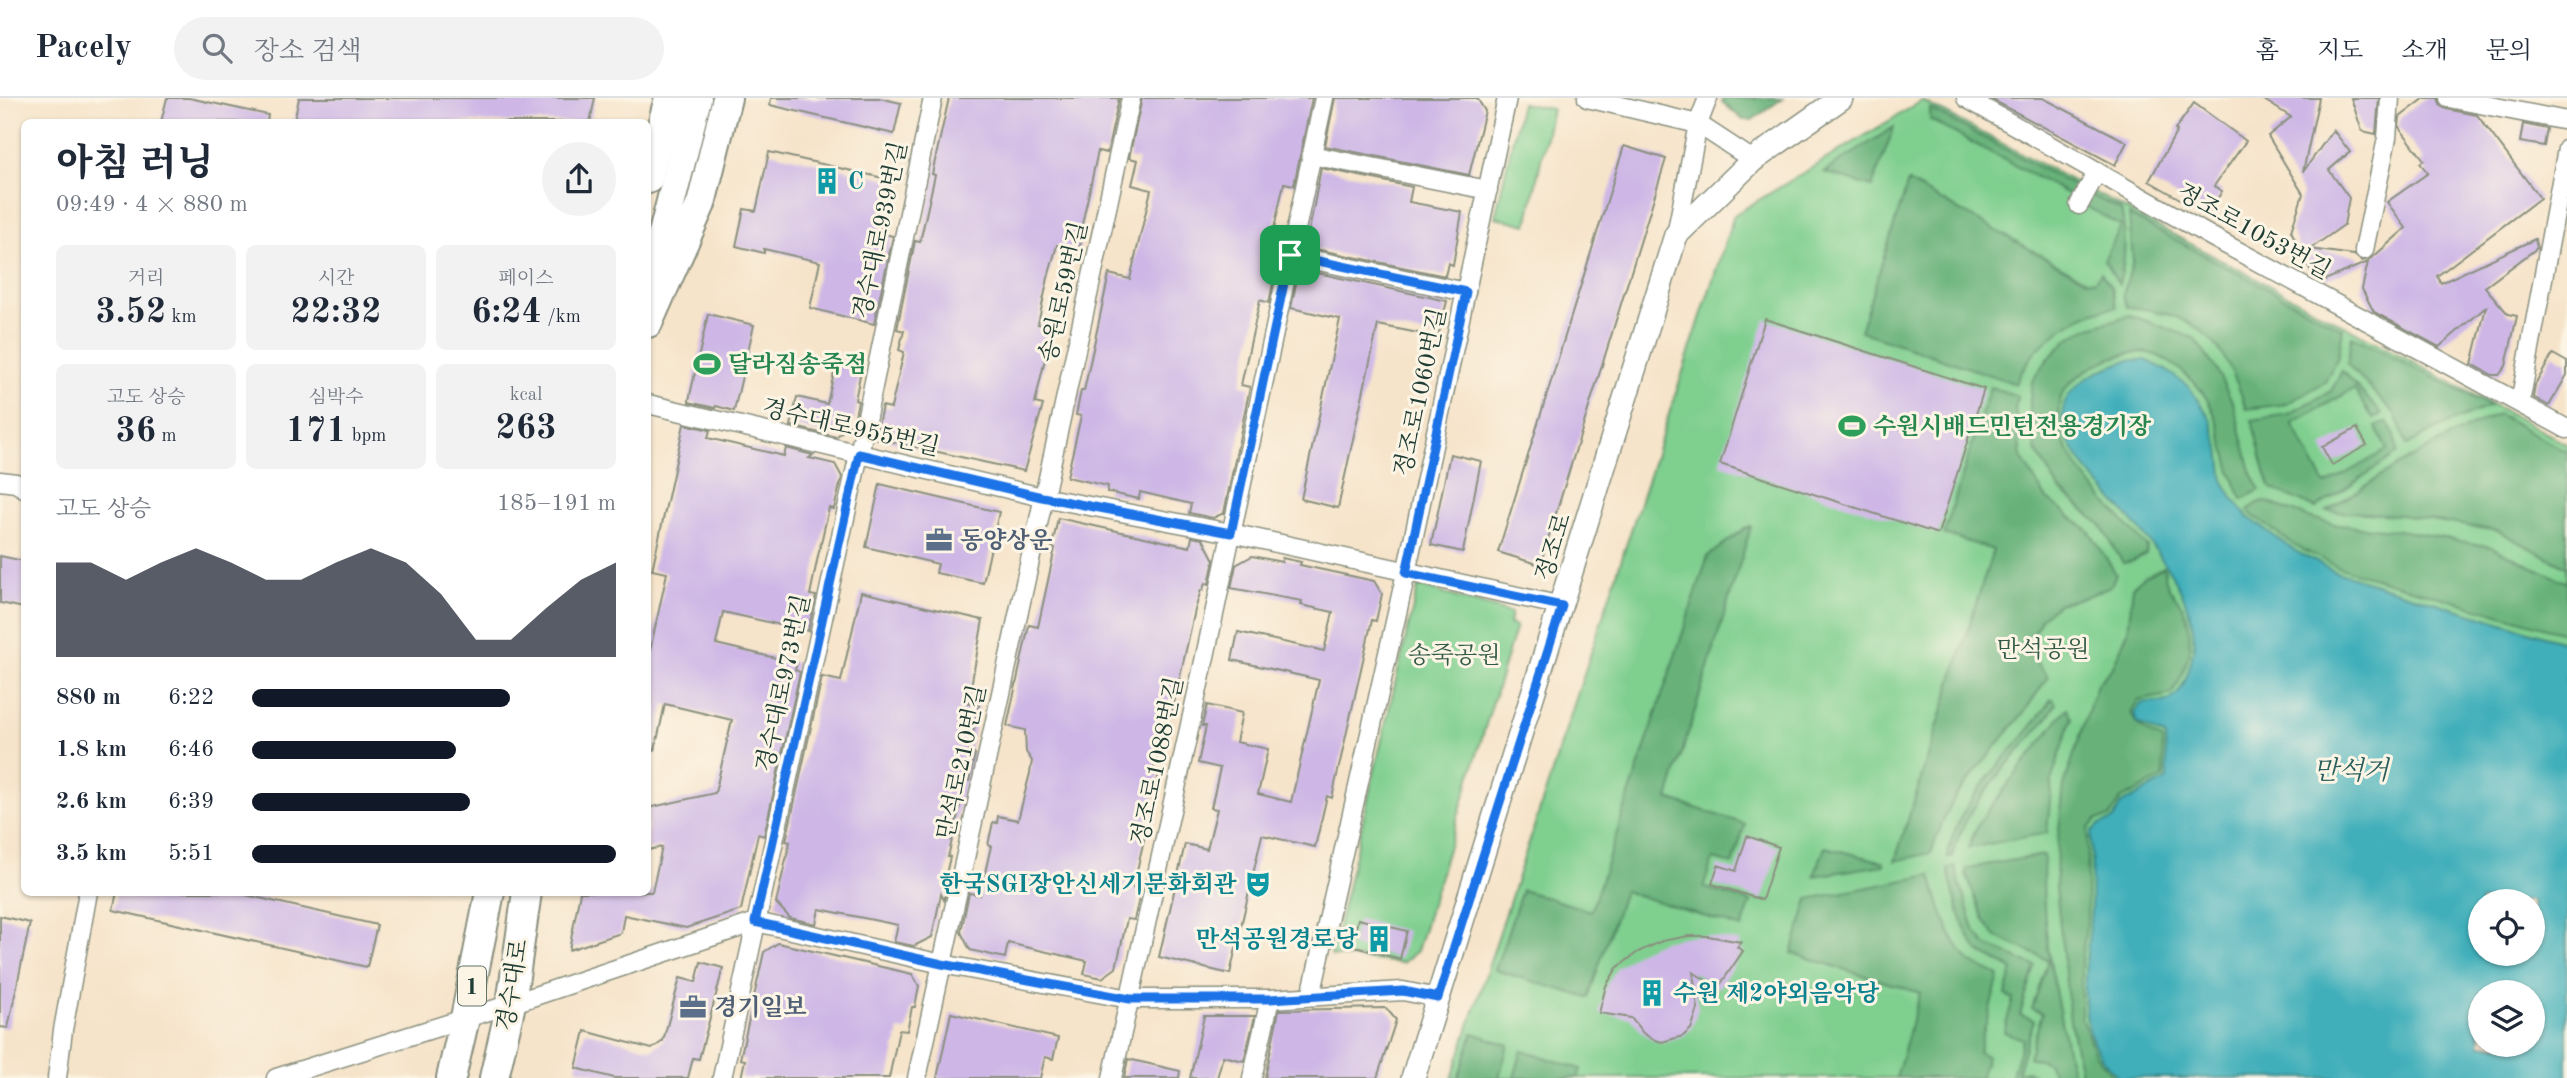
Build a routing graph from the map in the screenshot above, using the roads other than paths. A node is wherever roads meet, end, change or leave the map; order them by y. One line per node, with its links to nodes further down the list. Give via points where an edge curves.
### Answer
1 (650, 98): 15 (main road)
2 (669, 98): 21 (main road)
3 (697, 98): 28 (main road)
4 (727, 98): 30 (main road, via 701,204)
5 (933, 98): 34 (street, 경수대로939번길)
6 (1131, 98): 37 (street, 송원로59번길)
7 (1324, 98): 19 (street)
8 (1507, 98): 23 (street, 정조로1060번길)
9 (1587, 98): 17 (street)
10 (1708, 98): 17 (street)
11 (1841, 98): 20 (street, 정조로)
12 (1966, 98): 22 (street, 정조로1053번길)
13 (2390, 98): 26 (street, via 2387,138)
14 (2449, 98): 16 (street)
15 (645, 119)
16 (2567, 121)
17 (1698, 124): 20 (street); 25 (street)
18 (2567, 149): 31 (street)
19 (1311, 155): 23 (street); 27 (street)
20 (1753, 160): 25 (street, 정조로)
21 (651, 167)
22 (2097, 172): 24 (street); 31 (street, 정조로1053번길)
23 (1488, 190): 29 (street, 정조로1060번길)
24 (2079, 205)
25 (1676, 235): 40 (street, 정조로)
26 (2364, 250)
27 (1290, 255): 29 (street); 38 (street)
28 (651, 283)
29 (1466, 292): 39 (street, 정조로1060번길)
30 (651, 316)
31 (2521, 403): 33 (street, 정조로1053번길)
32 (651, 405): 34 (street, 경수대로955번길)
33 (2567, 429)
34 (859, 454): 37 (street, 경수대로955번길); 44 (street, 경수대로973번길)
35 (0, 481): 36 (street)
36 (21, 486)
37 (1042, 497): 38 (street, 경수대로955번길); 45 (street, 만석로210번길)
38 (1231, 533): 39 (street, 경수대로955번길); 48 (street, 정조로1088번길)
39 (1406, 573): 40 (street, 경수대로955번길); 46 (street)
40 (1562, 606): 47 (street, 정조로)
41 (87, 896): 52 (street)
42 (489, 896): 51 (main road, 경수대로 / 1)
43 (526, 896): 50 (main road, 경수대로 / 1)
44 (755, 922): 45 (street); 50 (street); 56 (street, 경수대로973번길)
45 (942, 964): 48 (street); 57 (street, 만석로210번길)
46 (1311, 996): 47 (street, via 1403,991); 49 (street)
47 (1438, 998): 60 (street, 정조로)
48 (1130, 999): 49 (street); 58 (street, 정조로1088번길)
49 (1270, 999): 59 (street)
50 (511, 1004): 51 (street); 55 (main road, 경수대로 / 1)
51 (466, 1018): 53 (street); 54 (main road, 경수대로 / 1)
52 (57, 1078)
53 (276, 1078)
54 (451, 1078)
55 (494, 1078)
56 (722, 1078)
57 (917, 1078)
58 (1112, 1078)
59 (1252, 1078)
60 (1413, 1078)

